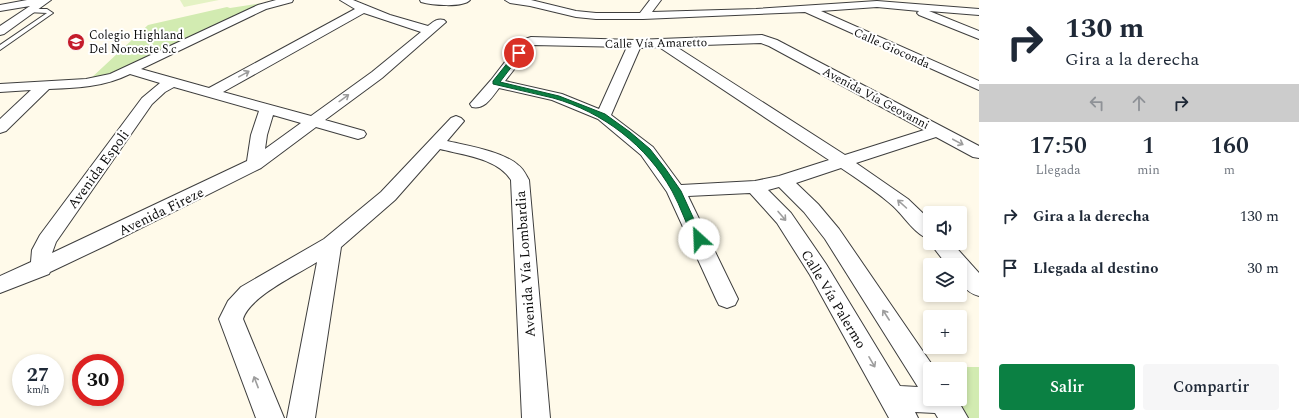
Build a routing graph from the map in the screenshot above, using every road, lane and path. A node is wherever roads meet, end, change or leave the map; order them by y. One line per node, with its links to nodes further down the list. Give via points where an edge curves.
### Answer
1 (46, 0): 11 (street); 14 (street)
2 (288, 0): 24 (street, via 262,7)
3 (345, 0): 12 (street)
4 (425, 0): 5 (street)
5 (465, 0)
6 (510, 0): 9 (street)
7 (656, 0): 17 (street)
8 (762, 0): 15 (street)
9 (544, 4): 17 (street, via 586,15)
10 (901, 5): 13 (street, via 851,4); 16 (street); 19 (street)
11 (0, 8)
12 (363, 9): 30 (street, one-way to 12); 35 (street, Avenida Fireze, one-way to 12, via 377,75 434,26 387,18)
13 (806, 9): 15 (street); 28 (street, Calle Gioconda)
14 (29, 11): 18 (street); 23 (lane, via 50,13)
15 (756, 12): 17 (street)
16 (979, 12)
17 (643, 16)
18 (0, 31)
19 (979, 35)
20 (772, 43): 22 (street, Calle Vía Amaretto, via 756,39); 37 (street, Avenida Vía Geovanni)
21 (635, 44): 22 (street, Calle Vía Amaretto); 26 (street, Calle Vía Amaretto, via 539,40 526,43); 33 (street)
22 (663, 44): 41 (street)
23 (0, 48)
24 (129, 70): 25 (street); 27 (street, via 101,80)
25 (173, 82): 30 (street); 50 (street, Avenida Espoli, via 160,89 147,101 47,240 42,250)
26 (496, 83): 31 (street); 33 (street, via 556,97)
27 (44, 86): 29 (street); 36 (street)
28 (979, 86)
29 (0, 88)
30 (210, 93): 32 (street)
31 (477, 104)
32 (267, 109): 35 (street); 42 (street, via 259,135)
33 (603, 116): 45 (street, via 647,151)
34 (456, 121): 39 (street)
35 (313, 122): 38 (street); 42 (street, Avenida Fireze)
36 (0, 128)
37 (938, 131): 40 (street, Avenida Vía Geovanni, one-way to 40); 41 (street)
38 (358, 134)
39 (436, 143): 47 (street, via 388,196); 60 (street, Avenida Vía Lombardia, via 482,154 501,162 512,169 520,180)
40 (979, 153)
41 (842, 162): 43 (street); 46 (street, one-way to 41, via 901,203)
42 (255, 164): 50 (street, Avenida Fireze)
43 (783, 182): 44 (street); 55 (street, one-way to 43, via 832,234 811,208)
44 (755, 187): 45 (street); 57 (street, Calle Vía Palermo, one-way to 57, via 784,218 818,270)
45 (676, 191): 54 (street)
46 (923, 225)
47 (331, 244): 58 (street, one-way to 47, via 231,319 233,311 239,301 249,293); 59 (street)
48 (946, 250): 49 (street)
49 (953, 258)
50 (40, 268): 52 (street, Avenida Fireze)
51 (967, 274): 53 (street)
52 (0, 285)
53 (979, 288)
54 (727, 299)
55 (923, 371)
56 (923, 403): 57 (street)
57 (898, 408)
58 (270, 418)
59 (301, 418)
60 (536, 418)

